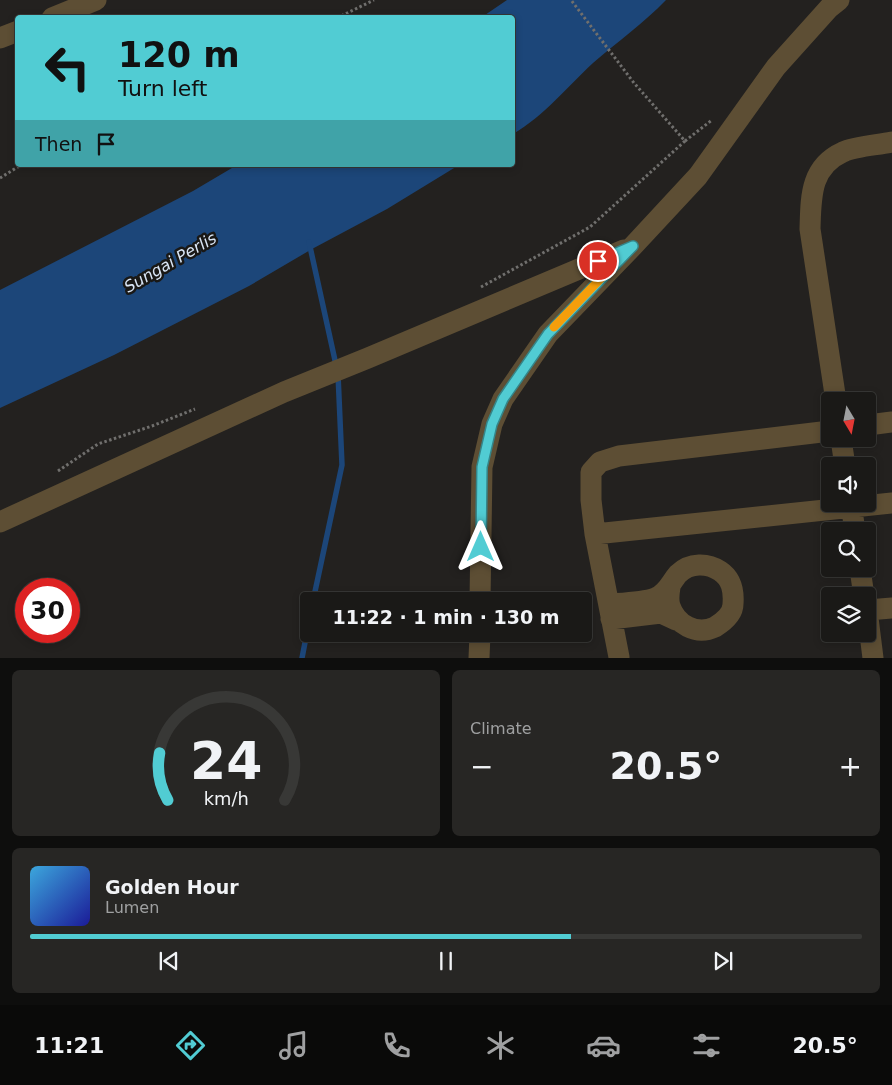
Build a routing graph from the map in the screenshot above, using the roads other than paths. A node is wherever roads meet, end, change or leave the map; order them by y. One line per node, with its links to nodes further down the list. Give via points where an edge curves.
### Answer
1 (96, 0): 3 (street)
2 (839, 0): 7 (street, via 782,61 698,176)
3 (59, 15)
4 (15, 32): 5 (street)
5 (0, 38)
6 (892, 142): 8 (street, via 844,152 824,164 815,179 810,229)
7 (633, 246): 15 (street, via 284,392); 18 (street, via 548,334 503,399 492,424 482,467)
8 (835, 392)
9 (892, 422): 10 (street)
10 (876, 425)
11 (821, 431): 16 (street, via 619,456 600,462 592,472 590,482)
12 (892, 503): 13 (street)
13 (876, 504)
14 (821, 508): 16 (street)
15 (0, 522)
16 (595, 534): 21 (street)
17 (670, 587): 21 (street, via 656,598); 22 (street, via 669,604); 22 (street, via 679,573 694,565 712,566 726,575 734,590 733,608 724,622 708,630 691,629)
18 (480, 592)
19 (892, 608): 20 (street)
20 (876, 609)
21 (610, 612): 22 (street, via 661,612); 25 (street)
22 (676, 620)
23 (480, 642): 26 (street)
24 (871, 642): 27 (street)
25 (620, 657)
26 (479, 658)
27 (873, 658)

